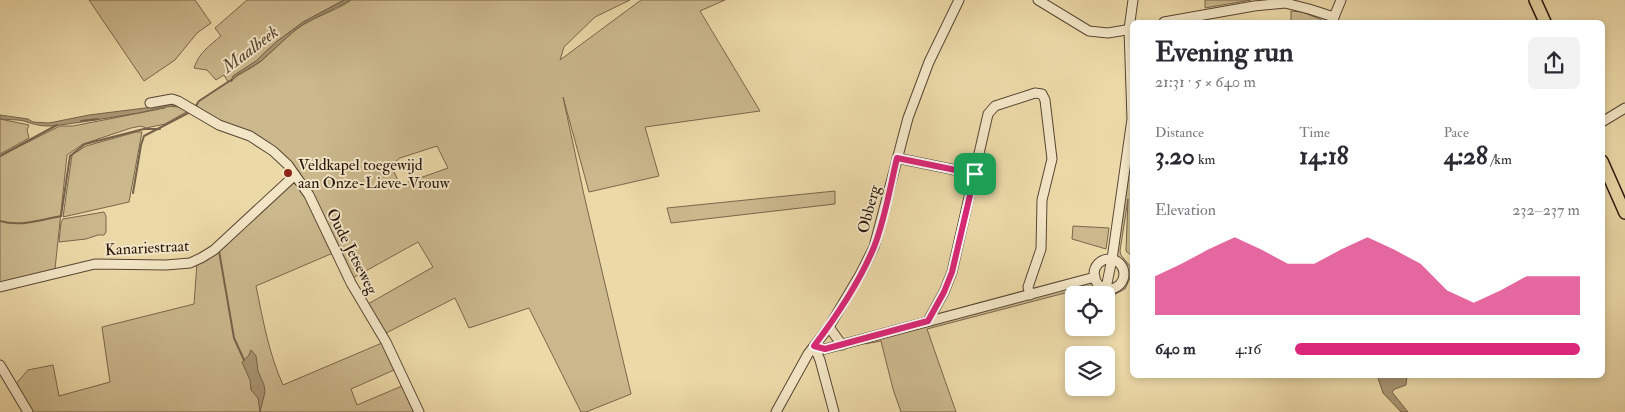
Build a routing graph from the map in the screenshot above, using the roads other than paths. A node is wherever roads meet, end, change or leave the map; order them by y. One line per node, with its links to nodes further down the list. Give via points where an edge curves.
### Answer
1 (959, 0): 15 (street, Obberg, via 917,92)
2 (1038, 0): 10 (street, via 1089,31 1108,33)
3 (1132, 0): 6 (street)
4 (1340, 0): 8 (street)
5 (1535, 0): 9 (main road)
6 (1131, 20)
7 (1175, 20): 8 (street, via 1285,3)
8 (1333, 20)
9 (1544, 20)
10 (1130, 29)
11 (150, 103): 18 (street, Oude Jetseweg, via 172,99 219,125 250,136 273,151)
12 (1625, 108): 13 (street)
13 (1605, 120)
14 (1130, 126): 20 (street)
15 (897, 158): 17 (street); 28 (street, Obberg, via 874,247)
16 (1605, 168): 19 (main road)
17 (975, 174): 26 (street, via 988,114 995,106 1035,92 1042,94 1052,159 1042,200 1041,249 1028,288); 27 (street, via 952,272)
18 (295, 175): 22 (street, Kanariestraat, via 214,250 201,258 166,265 96,264); 33 (street, Oude Jetseweg, via 309,195 351,283 386,342)
19 (1625, 212)
20 (1112, 259): 21 (street, via 1099,262); 24 (street); 25 (street, via 1121,265 1124,275 1122,282)
21 (1095, 277): 23 (street); 26 (street)
22 (0, 286)
23 (1103, 286)
24 (1106, 286)
25 (1115, 286)
26 (1030, 295): 27 (street)
27 (928, 321): 29 (street)
28 (829, 326): 29 (street); 30 (street, Obberg)
29 (842, 345): 30 (street, via 825,349)
30 (814, 346): 34 (street, Obberg); 35 (street)
31 (0, 365): 32 (street)
32 (28, 412)
33 (419, 412)
34 (776, 412)
35 (834, 412)

